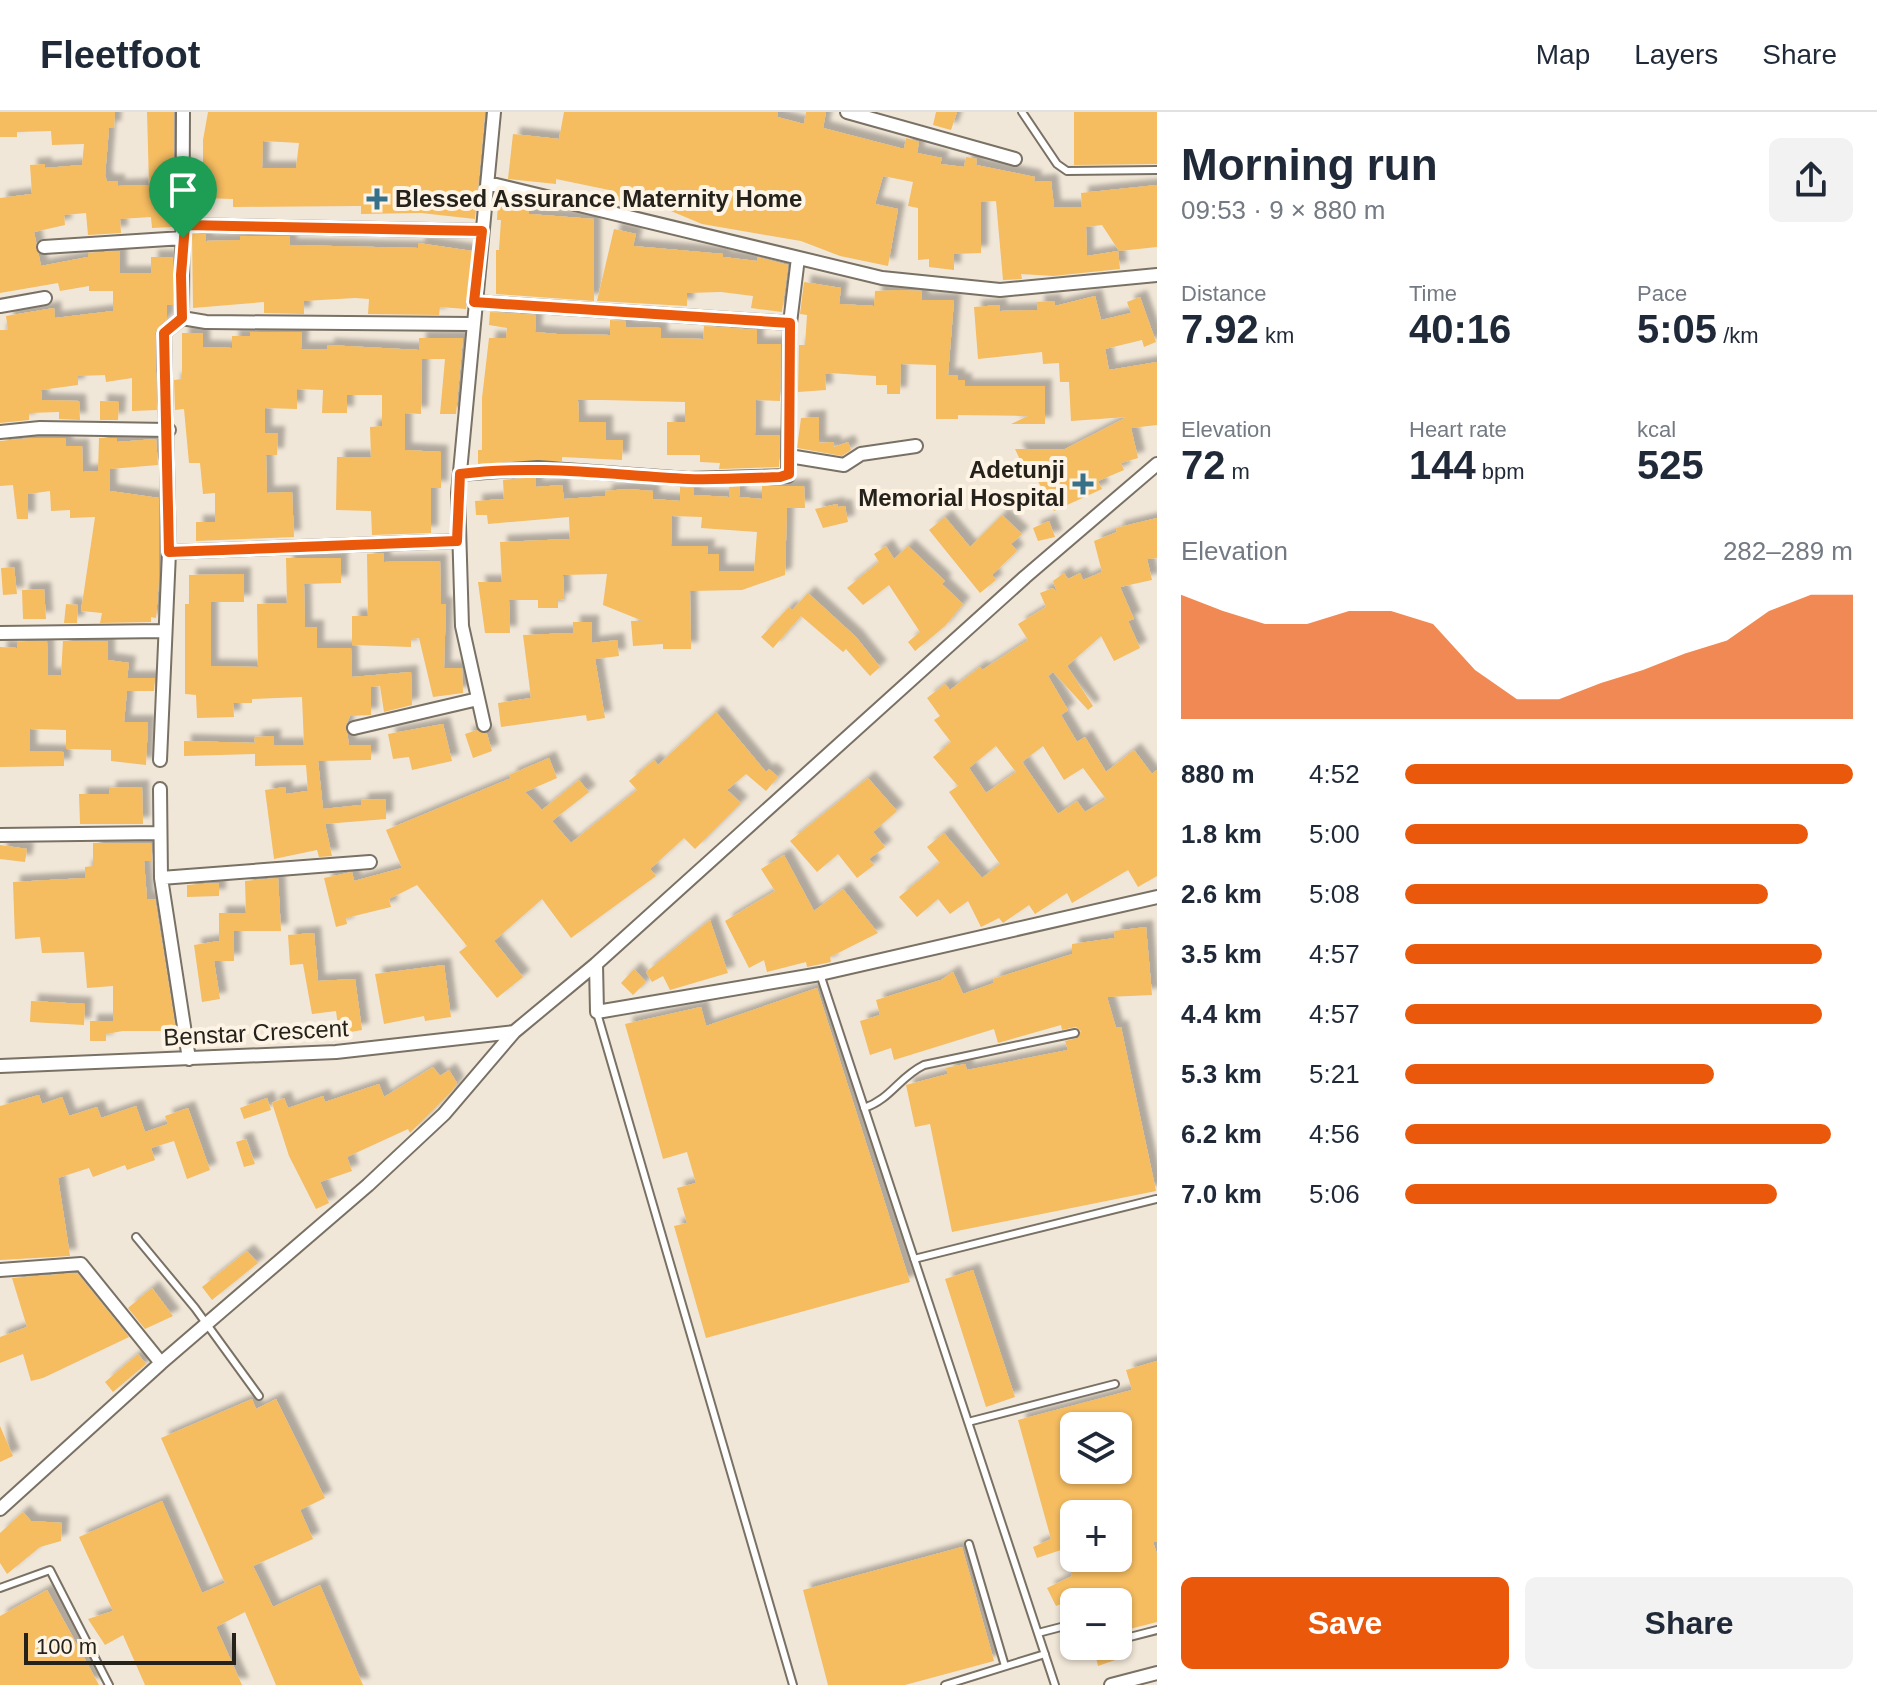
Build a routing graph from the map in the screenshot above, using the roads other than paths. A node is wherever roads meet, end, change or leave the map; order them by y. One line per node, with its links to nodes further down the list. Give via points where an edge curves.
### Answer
1 (183, 112): 8 (street)
2 (494, 112): 7 (street)
3 (847, 112): 5 (street)
4 (1022, 112): 6 (lane, via 1067,171)
5 (1015, 159)
6 (1157, 170)
7 (488, 183): 9 (street); 12 (street)
8 (185, 225): 9 (street); 10 (street)
9 (482, 231): 15 (street)
10 (183, 238): 11 (street); 17 (street)
11 (44, 247)
12 (798, 258): 13 (street, via 882,278 1000,290); 18 (street)
13 (1157, 275)
14 (45, 298): 16 (street)
15 (474, 302): 18 (street); 19 (street)
16 (0, 306)
17 (182, 318): 19 (street); 20 (street, via 164,333)
18 (790, 323): 23 (street)
19 (471, 324): 25 (street)
20 (169, 430): 21 (street); 27 (street)
21 (0, 432)
22 (916, 446): 23 (street, via 861,454 844,465)
23 (789, 456): 25 (street, via 789,474 780,477 688,479 538,468)
24 (1157, 464): 40 (street, via 931,660)
25 (460, 474): 26 (street)
26 (457, 541): 27 (street); 30 (street, via 462,626)
27 (169, 552): 28 (street)
28 (164, 631): 29 (street); 33 (street)
29 (0, 633)
30 (478, 699): 31 (street); 32 (street)
31 (484, 725)
32 (354, 728)
33 (160, 760)
34 (160, 789): 35 (street)
35 (159, 833): 36 (street); 38 (street)
36 (0, 835)
37 (370, 862): 38 (street)
38 (161, 878): 45 (street)
39 (1157, 897): 41 (street)
40 (596, 964): 42 (street); 43 (street)
41 (820, 974): 42 (street); 47 (lane)
42 (597, 1012): 68 (lane)
43 (514, 1032): 45 (street, Benstar Crescent, via 336,1052); 52 (street, via 444,1114)
44 (1075, 1033): 47 (lane, via 924,1065 901,1077 889,1096)
45 (189, 1059): 46 (street, Benstar Crescent)
46 (0, 1066)
47 (864, 1108): 50 (lane)
48 (1156, 1199): 50 (lane)
49 (136, 1237): 52 (lane)
50 (914, 1259): 56 (lane)
51 (0, 1270): 53 (street, via 81,1264)
52 (207, 1324): 53 (street); 55 (lane)
53 (161, 1363): 57 (street)
54 (1115, 1384): 56 (lane)
55 (259, 1396)
56 (968, 1422): 62 (lane)
57 (0, 1509)
58 (969, 1544): 65 (lane)
59 (0, 1588): 67 (lane, via 50,1570)
60 (1060, 1627): 62 (lane)
61 (1157, 1630): 63 (lane)
62 (1038, 1633): 64 (lane)
63 (1132, 1636)
64 (1045, 1654): 65 (lane); 70 (lane)
65 (1005, 1666): 69 (lane)
66 (1157, 1673): 71 (street)
67 (109, 1685)
68 (793, 1685)
69 (945, 1685)
70 (1055, 1685)
71 (1111, 1685)

